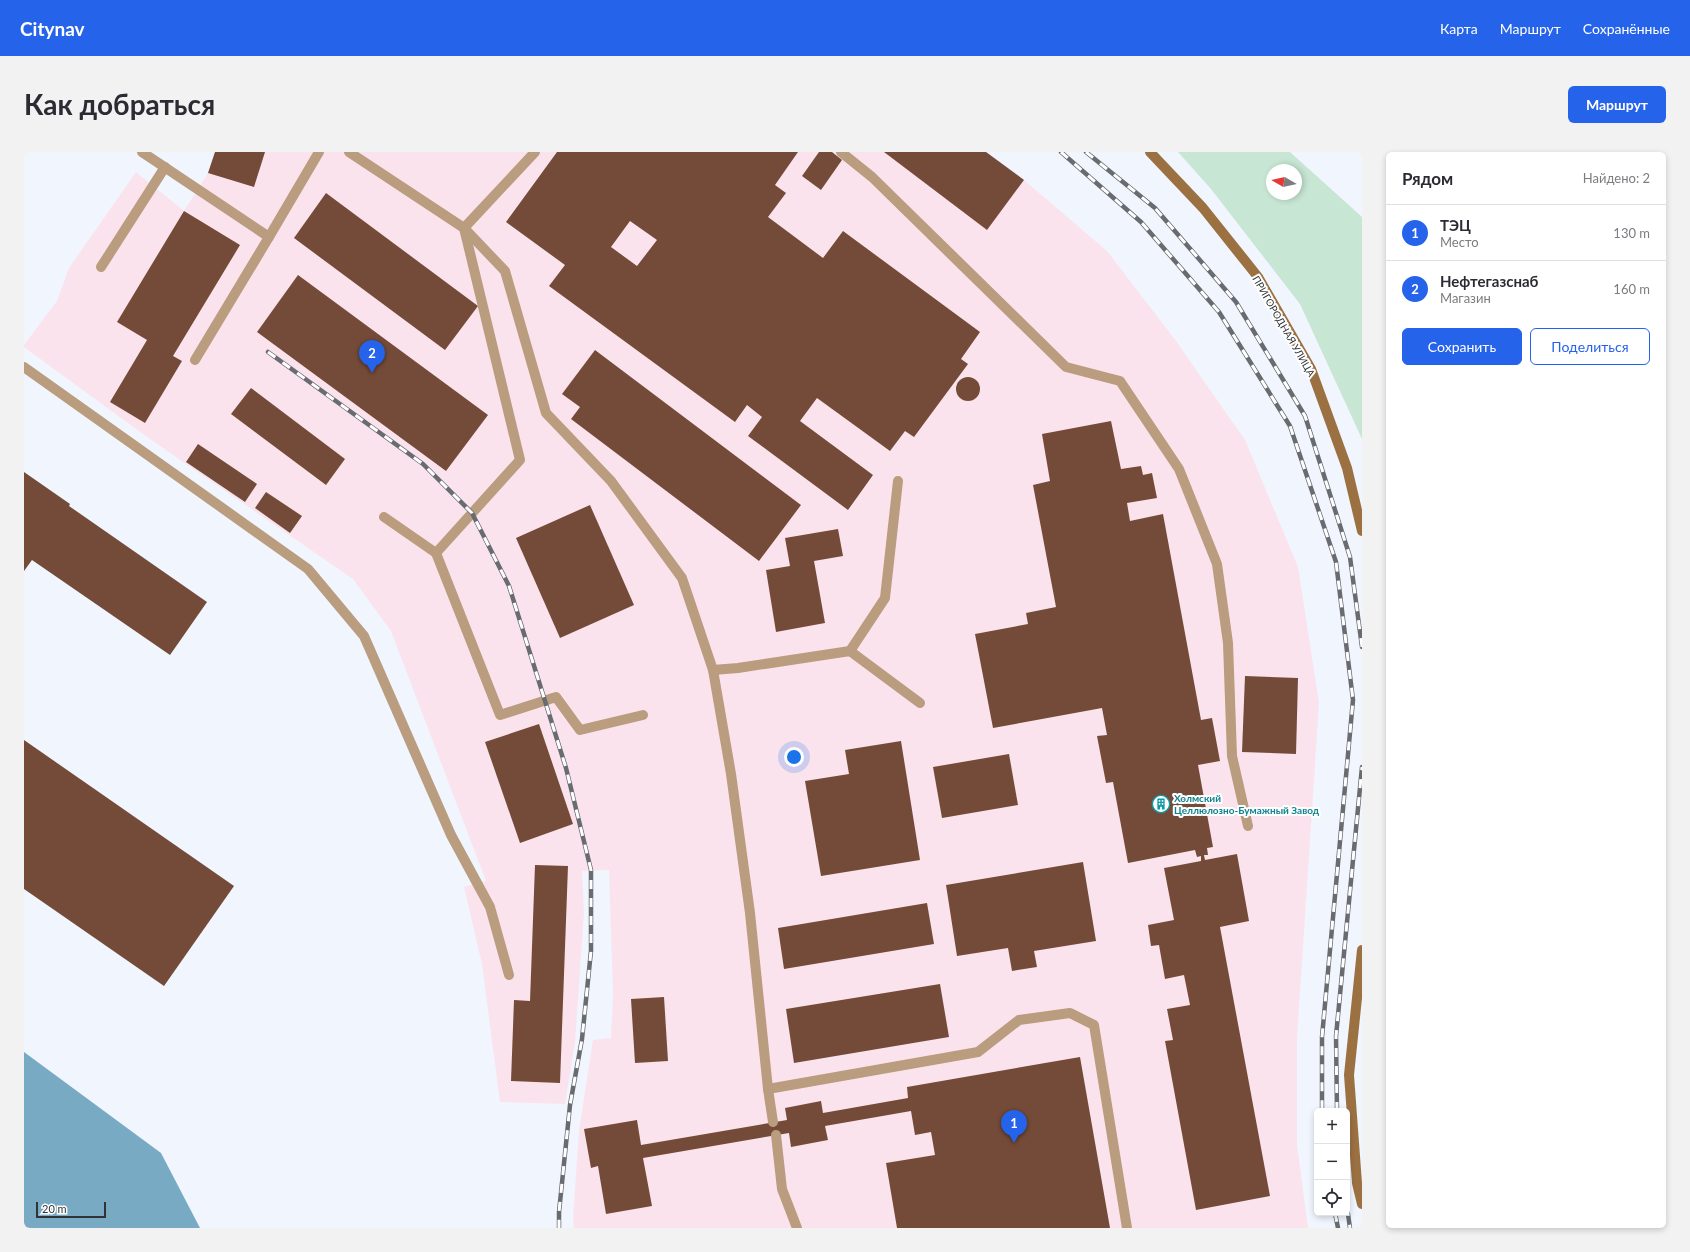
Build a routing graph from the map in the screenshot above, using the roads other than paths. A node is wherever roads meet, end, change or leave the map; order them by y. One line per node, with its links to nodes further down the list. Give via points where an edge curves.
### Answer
1 (142, 152): 7 (street)
2 (319, 152): 9 (street)
3 (349, 152): 8 (street)
4 (535, 152): 8 (street)
5 (841, 152): 21 (street, via 872,177 1066,367 1120,381 1179,469 1216,564 1228,643 1232,756)
6 (1150, 152): 15 (main road, ПРИГОРОДНАЯ УЛИЦА, via 1203,208 1258,277 1311,369 1347,468)
7 (165, 167): 9 (street); 10 (street)
8 (464, 228): 16 (street, via 520,460); 18 (street, via 505,271 546,413 611,481 682,578)
9 (269, 238): 11 (street)
10 (101, 267)
11 (195, 360)
12 (24, 367): 23 (street, via 308,569 364,636 451,836 490,908)
13 (898, 481): 17 (street, via 885,598)
14 (384, 517): 16 (street)
15 (1362, 531)
16 (436, 553): 20 (street, via 500,715 556,697 580,730)
17 (850, 651): 18 (street); 19 (street)
18 (714, 670): 24 (street, via 750,913)
19 (920, 703)
20 (643, 715)
21 (1248, 826)
22 (1362, 950): 27 (main road, via 1349,1075 1357,1183)
23 (509, 975)
24 (768, 1089): 25 (street); 29 (street, via 978,1052 1019,1020 1070,1013 1094,1025)
25 (773, 1122)
26 (776, 1135): 28 (street, via 782,1189)
27 (1362, 1204)
28 (797, 1228)
29 (1127, 1228)

